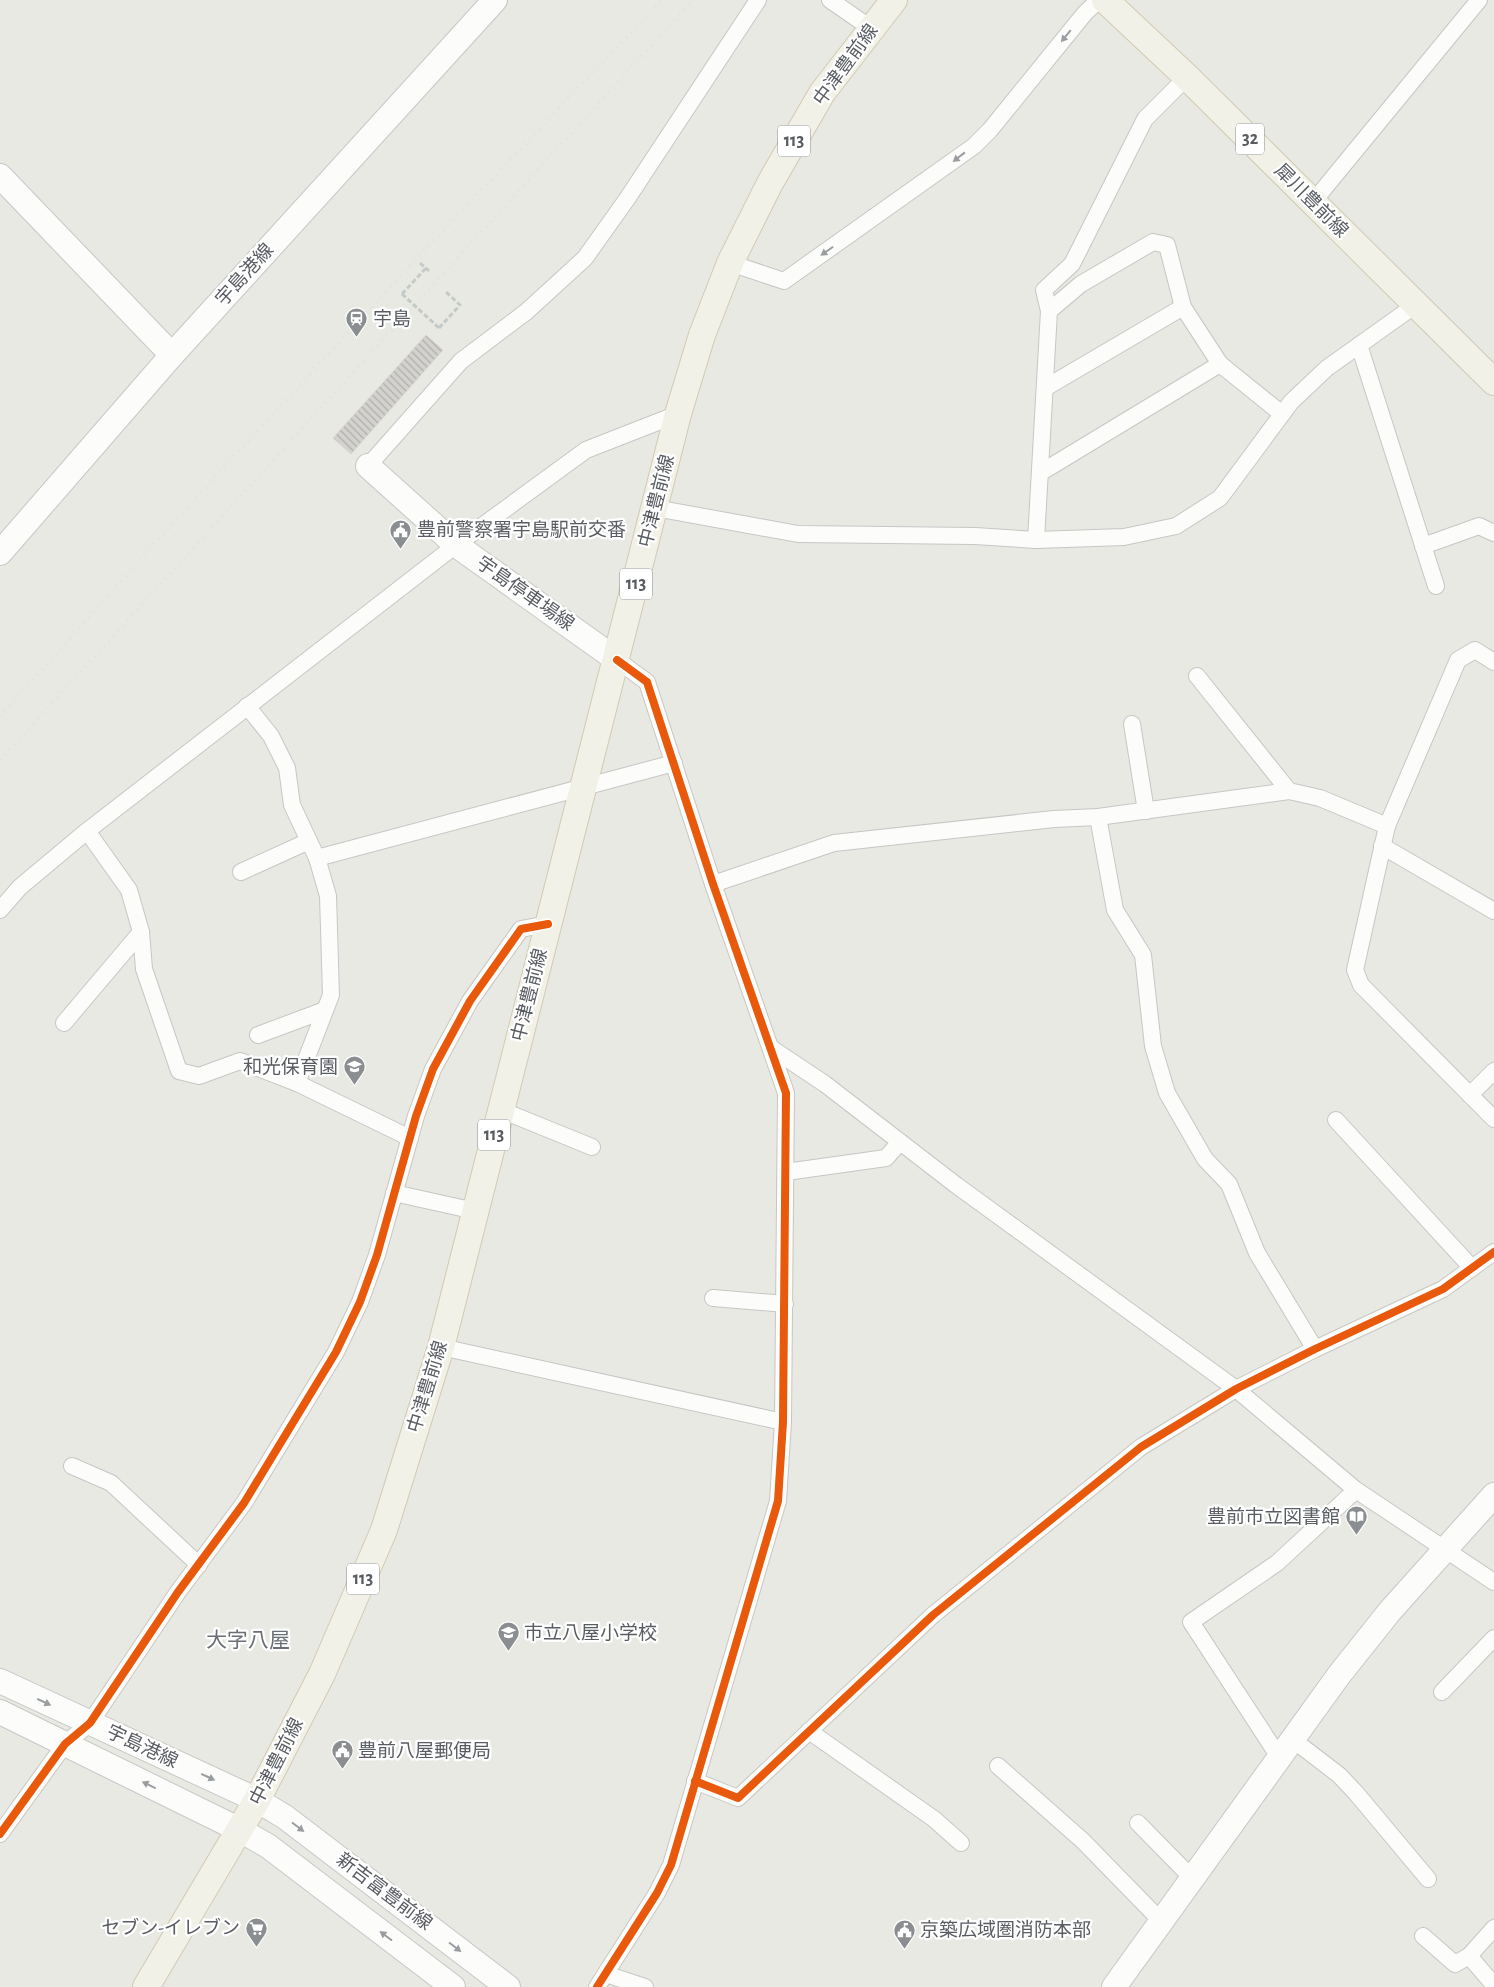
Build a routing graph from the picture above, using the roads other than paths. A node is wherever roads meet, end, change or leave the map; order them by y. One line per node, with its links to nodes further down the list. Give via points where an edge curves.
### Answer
1 (495, 0): 17 (main road, 宇島港線)
2 (758, 0): 23 (street, via 585,258 526,312 461,361)
3 (830, 0): 8 (street)
4 (894, 0): 8 (main road, 中津豊前線 / 113)
5 (1099, 0): 12 (street, one-way to 12, via 1084,13 990,130 955,161 784,281)
6 (1105, 0): 9 (main road, 犀川豊前線 / 32)
7 (1479, 0): 11 (street)
8 (872, 29): 12 (main road, 中津豊前線 / 113, via 818,101 770,184)
9 (1187, 77): 11 (main road, 犀川豊前線 / 32); 15 (street, via 1146,118 1072,264 1044,290)
10 (0, 176): 17 (main road)
11 (1313, 202): 13 (main road, 犀川豊前線 / 32)
12 (730, 263): 21 (main road, 中津豊前線 / 113, via 702,335)
13 (1417, 304): 16 (street); 19 (main road, 犀川豊前線 / 32)
14 (1182, 307): 15 (street, via 1167,245 1153,242 1081,284); 18 (street); 20 (street)
15 (1049, 312): 20 (street)
16 (1359, 345): 22 (street, via 1328,368); 29 (street)
17 (172, 356): 30 (main road, 宇島港線)
18 (1220, 364): 22 (street); 24 (street)
19 (1494, 382)
20 (1045, 388): 24 (street)
21 (678, 414): 25 (main road, 中津豊前線 / 113); 28 (street, via 586,450)
22 (1282, 414): 27 (street, via 1220,498 1176,526 1124,537)
23 (368, 466): 28 (main road, 宇島停車場線)
24 (1040, 473): 27 (street)
25 (655, 508): 27 (street, via 798,534); 32 (main road, 中津豊前線 / 113)
26 (1494, 533): 29 (street, via 1479,526)
27 (1036, 540)
28 (456, 544): 32 (main road, 宇島停車場線); 35 (street)
29 (1423, 546): 31 (street)
30 (1, 551)
31 (1436, 586)
32 (617, 660): 37 (street, via 647,682); 38 (main road, 中津豊前線 / 113)
33 (1494, 662): 42 (street, via 1475,650 1458,660)
34 (1197, 676): 39 (street)
35 (247, 706): 43 (street); 44 (street, via 271,736 287,768 292,805)
36 (1132, 724): 40 (street)
37 (674, 763): 38 (street); 48 (street)
38 (582, 788): 46 (street); 51 (main road, 中津豊前線 / 113)
39 (1290, 791): 40 (street); 42 (street, via 1320,798)
40 (1146, 811): 41 (street)
41 (1098, 817): 48 (street, via 834,843); 74 (street, via 1115,910 1143,955 1153,1046 1167,1093 1205,1159 1228,1184 1257,1253)
42 (1387, 826): 45 (street)
43 (87, 831): 49 (street, via 20,887); 52 (street, via 129,890)
44 (309, 841): 46 (street); 47 (street)
45 (1382, 846): 50 (street); 59 (street, via 1355,970 1361,985)
46 (317, 858): 53 (street, via 328,896 330,995)
47 (241, 872)
48 (713, 884): 56 (street)
49 (0, 910)
50 (1494, 911)
51 (548, 924): 60 (main road, 中津豊前線 / 113); 63 (street, via 521,929 470,1001 433,1069)
52 (141, 932): 54 (street); 58 (street, via 144,969 180,1071 199,1076 240,1061)
53 (325, 1010): 55 (street); 58 (street)
54 (64, 1023)
55 (258, 1035)
56 (771, 1048): 64 (street, via 825,1084); 66 (street, via 786,1092)
57 (1494, 1071): 59 (street)
58 (297, 1084): 63 (street)
59 (1470, 1095): 61 (street)
60 (501, 1110): 65 (street); 68 (main road, 中津豊前線 / 113)
61 (1494, 1119)
62 (1336, 1120): 70 (street)
63 (410, 1138): 67 (street)
64 (900, 1142): 66 (street, via 886,1158); 75 (street)
65 (592, 1147)
66 (786, 1172): 72 (street)
67 (394, 1193): 68 (street); 81 (street, via 366,1286 336,1352 244,1503)
68 (475, 1211): 73 (main road, 中津豊前線 / 113)
69 (1494, 1252): 70 (street)
70 (1472, 1268): 74 (street, via 1443,1289)
71 (713, 1298): 72 (street)
72 (785, 1304): 76 (street)
73 (441, 1347): 76 (street); 93 (main road, 中津豊前線 / 113, via 384,1530 322,1674)
74 (1315, 1349): 75 (street)
75 (1236, 1389): 78 (street); 88 (street, via 1141,1447 933,1615)
76 (783, 1422): 92 (street, via 778,1501)
77 (72, 1466): 81 (street, via 111,1483)
78 (1356, 1490): 80 (street); 90 (street, via 1277,1562 1191,1622)
79 (1494, 1495): 80 (main road)
80 (1445, 1549): 82 (street); 90 (main road, via 1390,1611)
81 (199, 1565): 87 (street)
82 (1494, 1582)
83 (1494, 1638): 85 (street)
84 (0, 1681): 87 (main road, 宇島港線, one-way to 87)
85 (1442, 1692)
86 (0, 1712): 89 (main road, 宇島港線)
87 (90, 1723): 89 (street); 93 (main road, 宇島港線, one-way to 93)
88 (809, 1730): 92 (street, via 738,1798); 97 (street, via 934,1819)
89 (65, 1744): 95 (main road, 宇島港線, one-way to 89); 96 (street)
90 (1285, 1748): 98 (main road); 99 (street, via 1339,1776)
91 (998, 1766): 100 (street, via 1082,1841)
92 (695, 1781): 104 (street, via 671,1865)
93 (257, 1800): 95 (main road, 中津豊前線 / 113); 108 (main road, 新吉富豊前線, one-way to 108, via 285,1817)
94 (1138, 1823): 98 (street)
95 (240, 1830): 106 (main road, 中津豊前線 / 113); 107 (main road, 新吉富豊前線, one-way to 95, via 268,1846)
96 (0, 1834)
97 (960, 1843)
98 (1192, 1878): 100 (main road)
99 (1428, 1879)
100 (1161, 1922): 110 (main road)
101 (1494, 1928): 103 (street)
102 (1423, 1936): 103 (street, via 1455,1964)
103 (1469, 1956): 105 (street)
104 (602, 1980): 109 (street)
105 (1494, 1985)
106 (146, 1987)
107 (452, 1987)
108 (508, 1987)
109 (645, 1987)
110 (1114, 1987)

